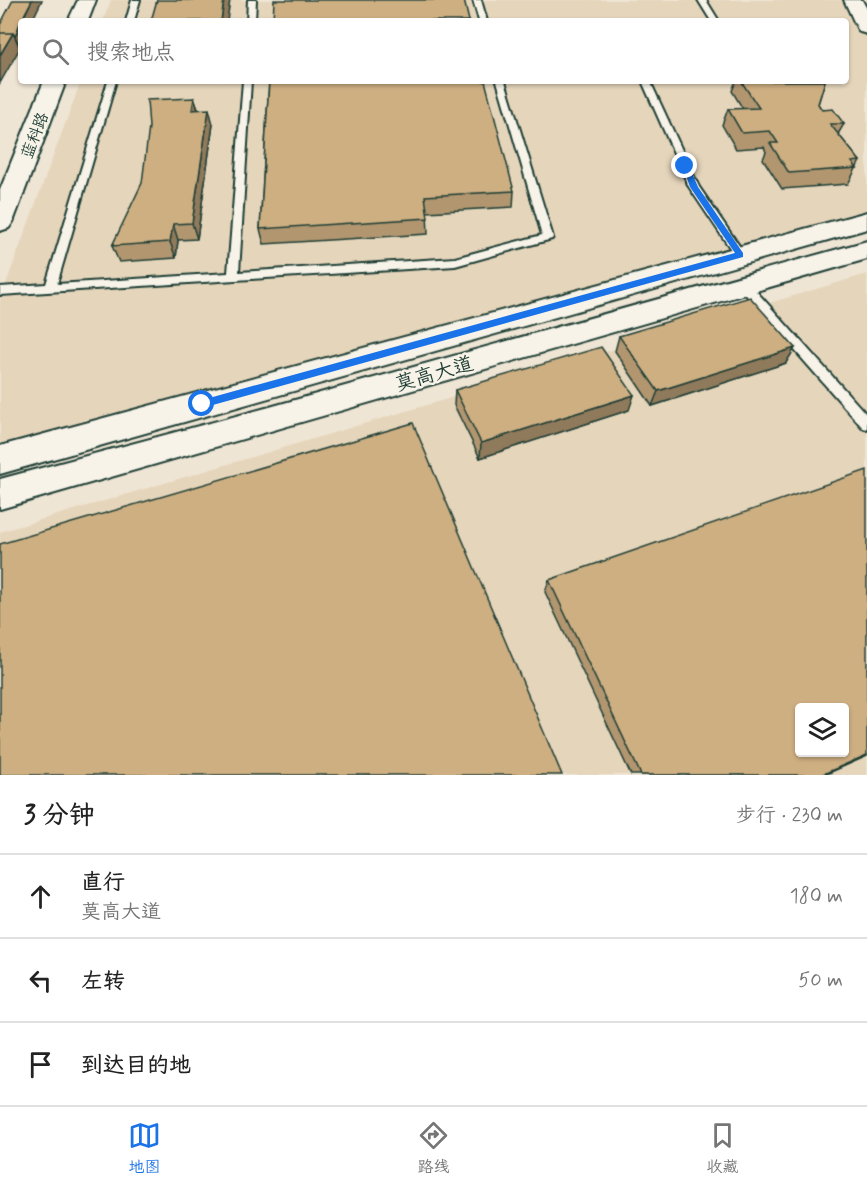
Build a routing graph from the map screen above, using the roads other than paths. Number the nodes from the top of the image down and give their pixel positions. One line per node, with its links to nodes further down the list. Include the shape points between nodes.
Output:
1 (87, 0): 7 (main road)
2 (136, 0): 8 (lane)
3 (252, 0): 9 (lane)
4 (477, 0): 10 (lane)
5 (702, 0): 11 (lane)
6 (859, 4): 12 (main road)
7 (79, 18)
8 (131, 18)
9 (251, 18)
10 (482, 18)
11 (713, 18)
12 (867, 28)
13 (54, 84): 19 (main road, 蓝科路)
14 (111, 84): 24 (lane)
15 (247, 84): 22 (lane)
16 (502, 84): 22 (lane, via 548,237 455,261)
17 (647, 84): 21 (lane, via 694,187)
18 (867, 220): 21 (main road, 莫高大道)
19 (0, 222)
20 (867, 250): 23 (main road, 莫高大道)
21 (740, 255): 27 (main road, 莫高大道)
22 (233, 276): 24 (lane)
23 (744, 285): 26 (lane); 28 (main road, 莫高大道)
24 (50, 288): 25 (lane)
25 (0, 291)
26 (867, 424)
27 (0, 460)
28 (0, 494)

